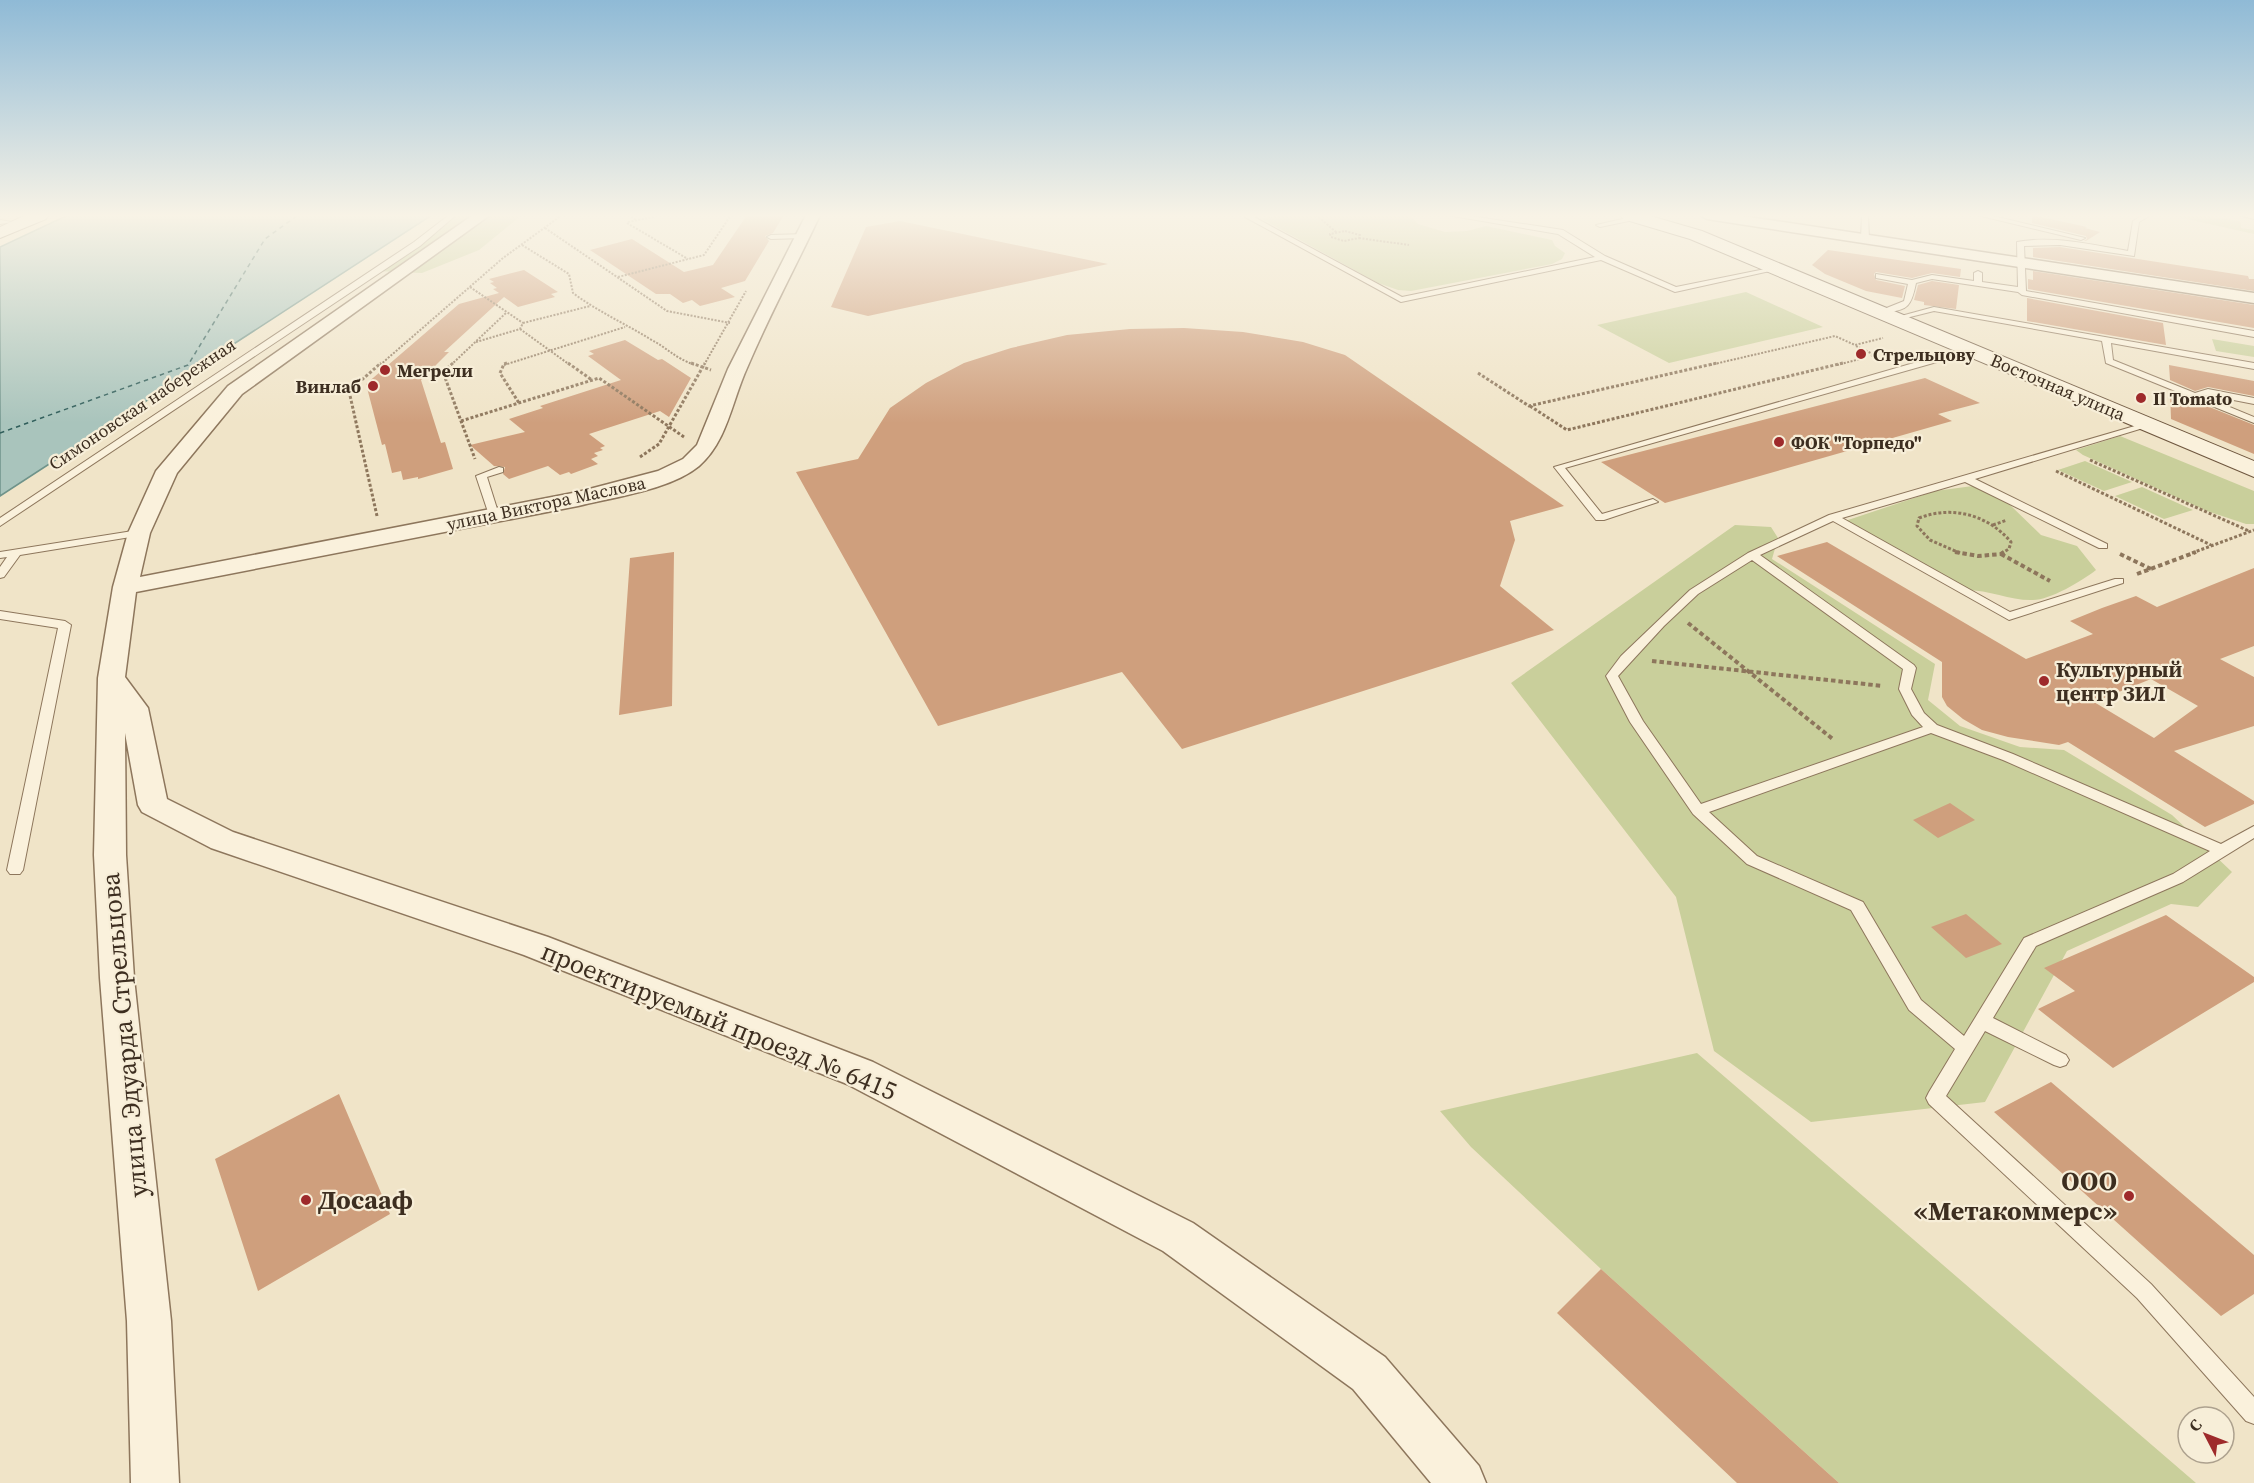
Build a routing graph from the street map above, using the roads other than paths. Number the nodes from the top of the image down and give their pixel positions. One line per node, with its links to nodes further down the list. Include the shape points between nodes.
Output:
1 (357, 284): 30 (lane, Симоновская набережная)
2 (385, 284): 31 (street, via 235,390 166,471)
3 (779, 284): 28 (street, улица Виктора Маслова, via 735,374 706,448 690,463 666,476 627,488)
4 (1373, 284): 5 (lane, via 1401,300)
5 (1477, 284)
6 (1662, 284): 7 (lane, via 1675,290)
7 (1703, 284)
8 (1807, 284): 15 (main road, Восточная улица)
9 (1912, 284): 15 (lane, via 1908,302)
10 (1979, 284): 13 (lane)
11 (2021, 284): 13 (lane)
12 (2162, 284): 14 (street)
13 (2021, 290): 16 (lane, via 2043,298)
14 (2254, 298)
15 (1888, 323): 17 (lane, via 1934,309); 18 (main road, Восточная улица)
16 (2254, 334)
17 (2106, 340): 19 (lane); 20 (lane, via 2109,361)
18 (1969, 350): 23 (main road, Восточная улица); 27 (lane, via 1559,467 1600,518)
19 (2254, 366)
20 (2193, 396): 21 (lane, via 2208,392); 22 (lane)
21 (2254, 401)
22 (2254, 420)
23 (2148, 424): 24 (main road, Восточная улица); 26 (lane)
24 (2254, 470)
25 (502, 473): 28 (lane, via 483,480)
26 (1966, 478): 29 (lane); 32 (lane)
27 (1653, 502)
28 (494, 515): 38 (street, улица Виктора Маслова)
29 (1833, 517): 35 (lane); 37 (lane, via 2009,616)
30 (0, 523)
31 (139, 533): 33 (lane); 38 (street)
32 (2103, 546)
33 (16, 553): 34 (lane); 36 (lane)
34 (0, 555)
35 (1752, 555): 41 (lane, via 1910,668 1905,688 1919,715); 42 (lane, via 1694,592 1625,658 1612,676 1637,722)
36 (0, 575)
37 (2119, 581)
38 (125, 587): 40 (street, улица Эдуарда Стрельцова)
39 (0, 615): 45 (lane, via 65,625)
40 (111, 678): 50 (street, улица Эдуарда Стрельцова, via 110,866 149,1321); 51 (street, проектируемый проезд № 6415, via 134,708 153,805 222,840 536,946 860,1073 1167,1232 1369,1373)
41 (1932, 728): 42 (lane); 44 (lane)
42 (1698, 810): 47 (lane, via 1752,860 1857,906 1915,1005)
43 (2254, 831): 44 (lane)
44 (2223, 851): 46 (lane, via 2178,878 2030,942)
45 (15, 870)
46 (1982, 1021): 47 (lane); 48 (lane)
47 (1966, 1048): 49 (lane, via 1935,1098 2144,1291)
48 (2060, 1060)
49 (2254, 1413)
50 (155, 1483)
51 (1462, 1483)

